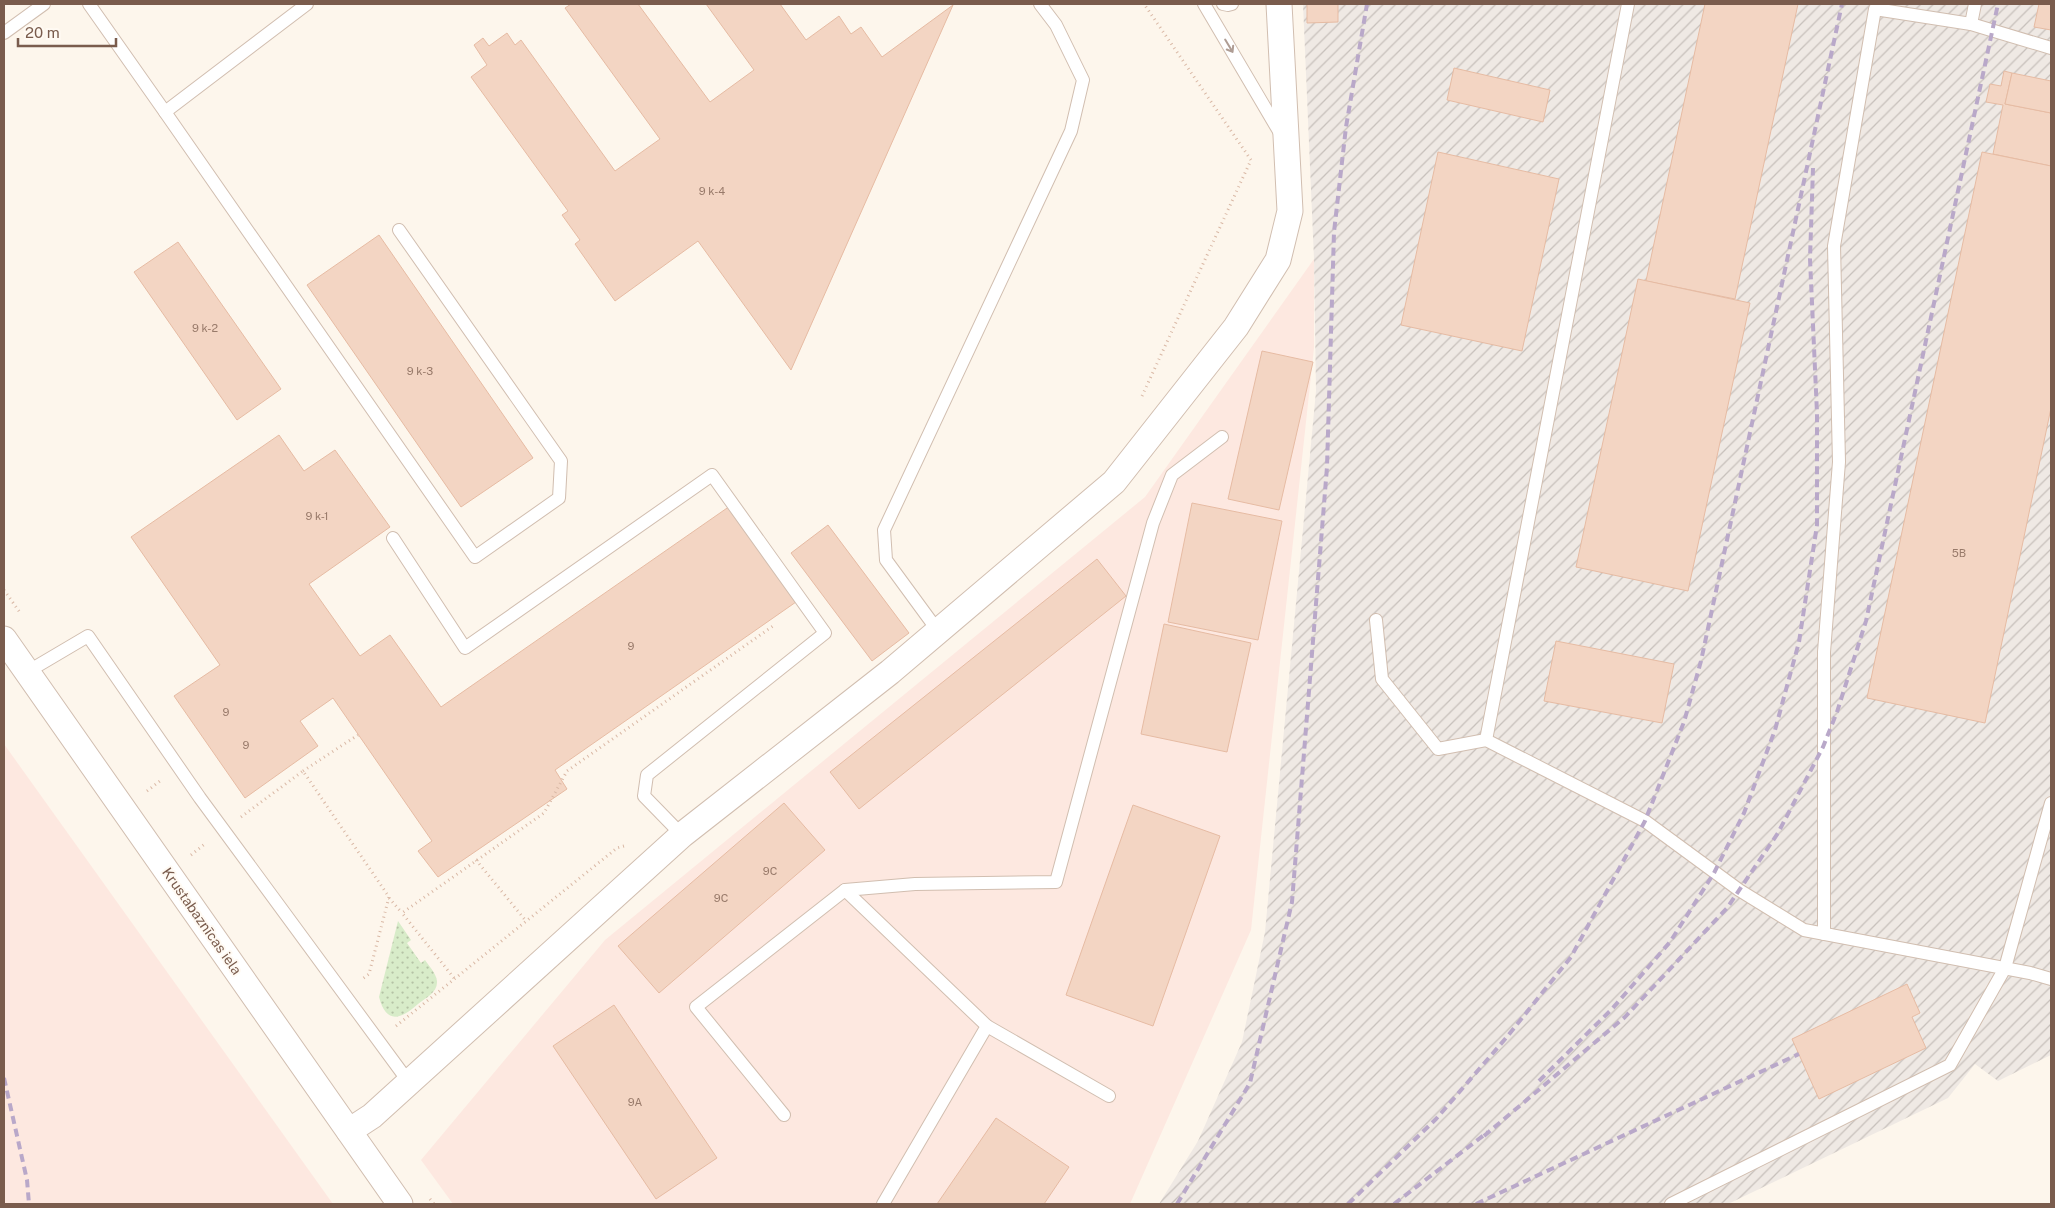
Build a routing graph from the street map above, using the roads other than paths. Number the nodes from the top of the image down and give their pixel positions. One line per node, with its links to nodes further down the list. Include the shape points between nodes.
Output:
1 (44, 4): 12 (lane)
2 (89, 4): 14 (lane)
3 (307, 4): 14 (lane)
4 (1040, 4): 20 (lane, via 1056,25 1083,80 1071,131 884,530 886,560)
5 (1204, 4): 15 (lane, one-way to 15)
6 (1223, 4): 7 (lane)
7 (1232, 4)
8 (1279, 4): 15 (street)
9 (1628, 4): 23 (lane)
10 (1974, 4): 11 (lane)
11 (1971, 24): 13 (lane); 27 (lane, via 1875,8 1834,246 1839,462 1824,652)
12 (4, 34)
13 (2051, 48)
14 (165, 112): 16 (lane, via 475,557 559,498 561,461)
15 (1285, 141): 20 (street, via 1290,210 1278,260 1236,327 1114,482)
16 (399, 230)
17 (1222, 437): 26 (lane, via 1172,475 1154,523 1056,882 915,884)
18 (393, 538): 25 (lane, via 465,648 712,475 826,633 647,775 644,796)
19 (1376, 620): 23 (lane, via 1382,680 1438,749)
20 (938, 631): 25 (street)
21 (4, 639): 22 (street, Krustabaznīcas iela)
22 (27, 672): 31 (lane, via 88,636 224,830); 34 (street, Krustabaznīcas iela)
23 (1486, 740): 27 (lane, via 1645,821 1747,895 1804,930)
24 (2051, 803): 28 (lane)
25 (682, 835): 31 (street)
26 (845, 890): 30 (lane); 33 (lane, via 696,1007)
27 (1824, 934): 28 (lane)
28 (2005, 968): 29 (lane); 37 (lane, via 1950,1065)
29 (2051, 979)
30 (987, 1026): 32 (lane); 36 (lane)
31 (408, 1081): 34 (street, via 372,1116)
32 (1110, 1096)
33 (784, 1115)
34 (349, 1131): 35 (street, Krustabaznīcas iela)
35 (400, 1204)
36 (883, 1204)
37 (1671, 1204)

